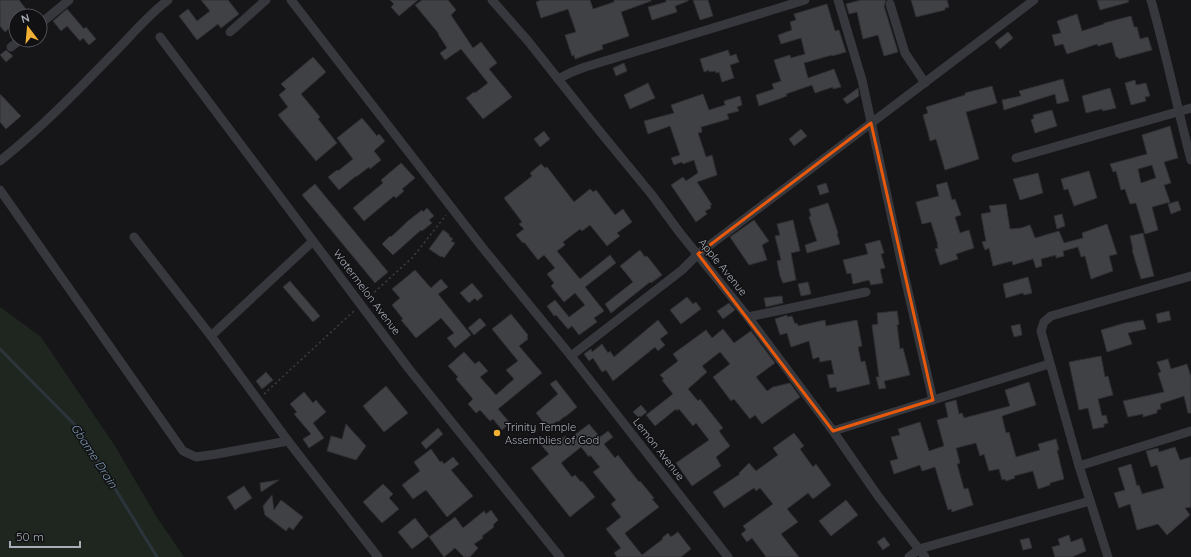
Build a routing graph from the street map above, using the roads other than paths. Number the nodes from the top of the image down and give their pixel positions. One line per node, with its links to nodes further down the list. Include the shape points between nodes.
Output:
1 (69, 0): 11 (street)
2 (168, 0): 20 (street, via 155,10 61,106)
3 (266, 0): 12 (street)
4 (291, 0): 30 (street, Lemon Avenue, via 478,241)
5 (492, 0): 14 (street, Apple Avenue)
6 (805, 0): 14 (street, via 591,65)
7 (838, 0): 18 (street, via 862,80)
8 (1034, 0): 15 (street)
9 (1151, 0): 17 (street)
10 (890, 4): 15 (street, via 905,53)
11 (48, 17)
12 (230, 32)
13 (160, 38): 24 (street, Watermelon Avenue)
14 (558, 79): 25 (street, Apple Avenue)
15 (925, 83): 18 (street)
16 (1191, 108): 17 (street)
17 (1178, 112): 19 (street); 21 (street)
18 (871, 123): 25 (street); 32 (street)
19 (1016, 158)
20 (0, 160)
21 (1191, 160)
22 (0, 190): 35 (street, via 183,451 196,457)
23 (134, 236): 29 (street)
24 (313, 241): 29 (street); 40 (street, Watermelon Avenue, via 410,369)
25 (698, 254): 28 (street, Apple Avenue); 30 (street, via 682,270)
26 (1191, 276): 31 (street, via 1051,316 1044,322 1041,331)
27 (866, 292): 28 (street)
28 (748, 317): 33 (street, Apple Avenue)
29 (211, 336): 35 (street)
30 (572, 356): 41 (street, Lemon Avenue)
31 (1049, 364): 32 (street); 36 (street)
32 (933, 400): 33 (street)
33 (833, 431): 38 (street, Apple Avenue)
34 (1191, 431): 36 (street)
35 (288, 441): 39 (street)
36 (1079, 466): 37 (street)
37 (1090, 501): 38 (street); 44 (street)
38 (919, 549): 42 (street); 43 (street, Apple Avenue)
39 (378, 557)
40 (560, 557)
41 (728, 557)
42 (909, 557)
43 (925, 557)
44 (1108, 557)

